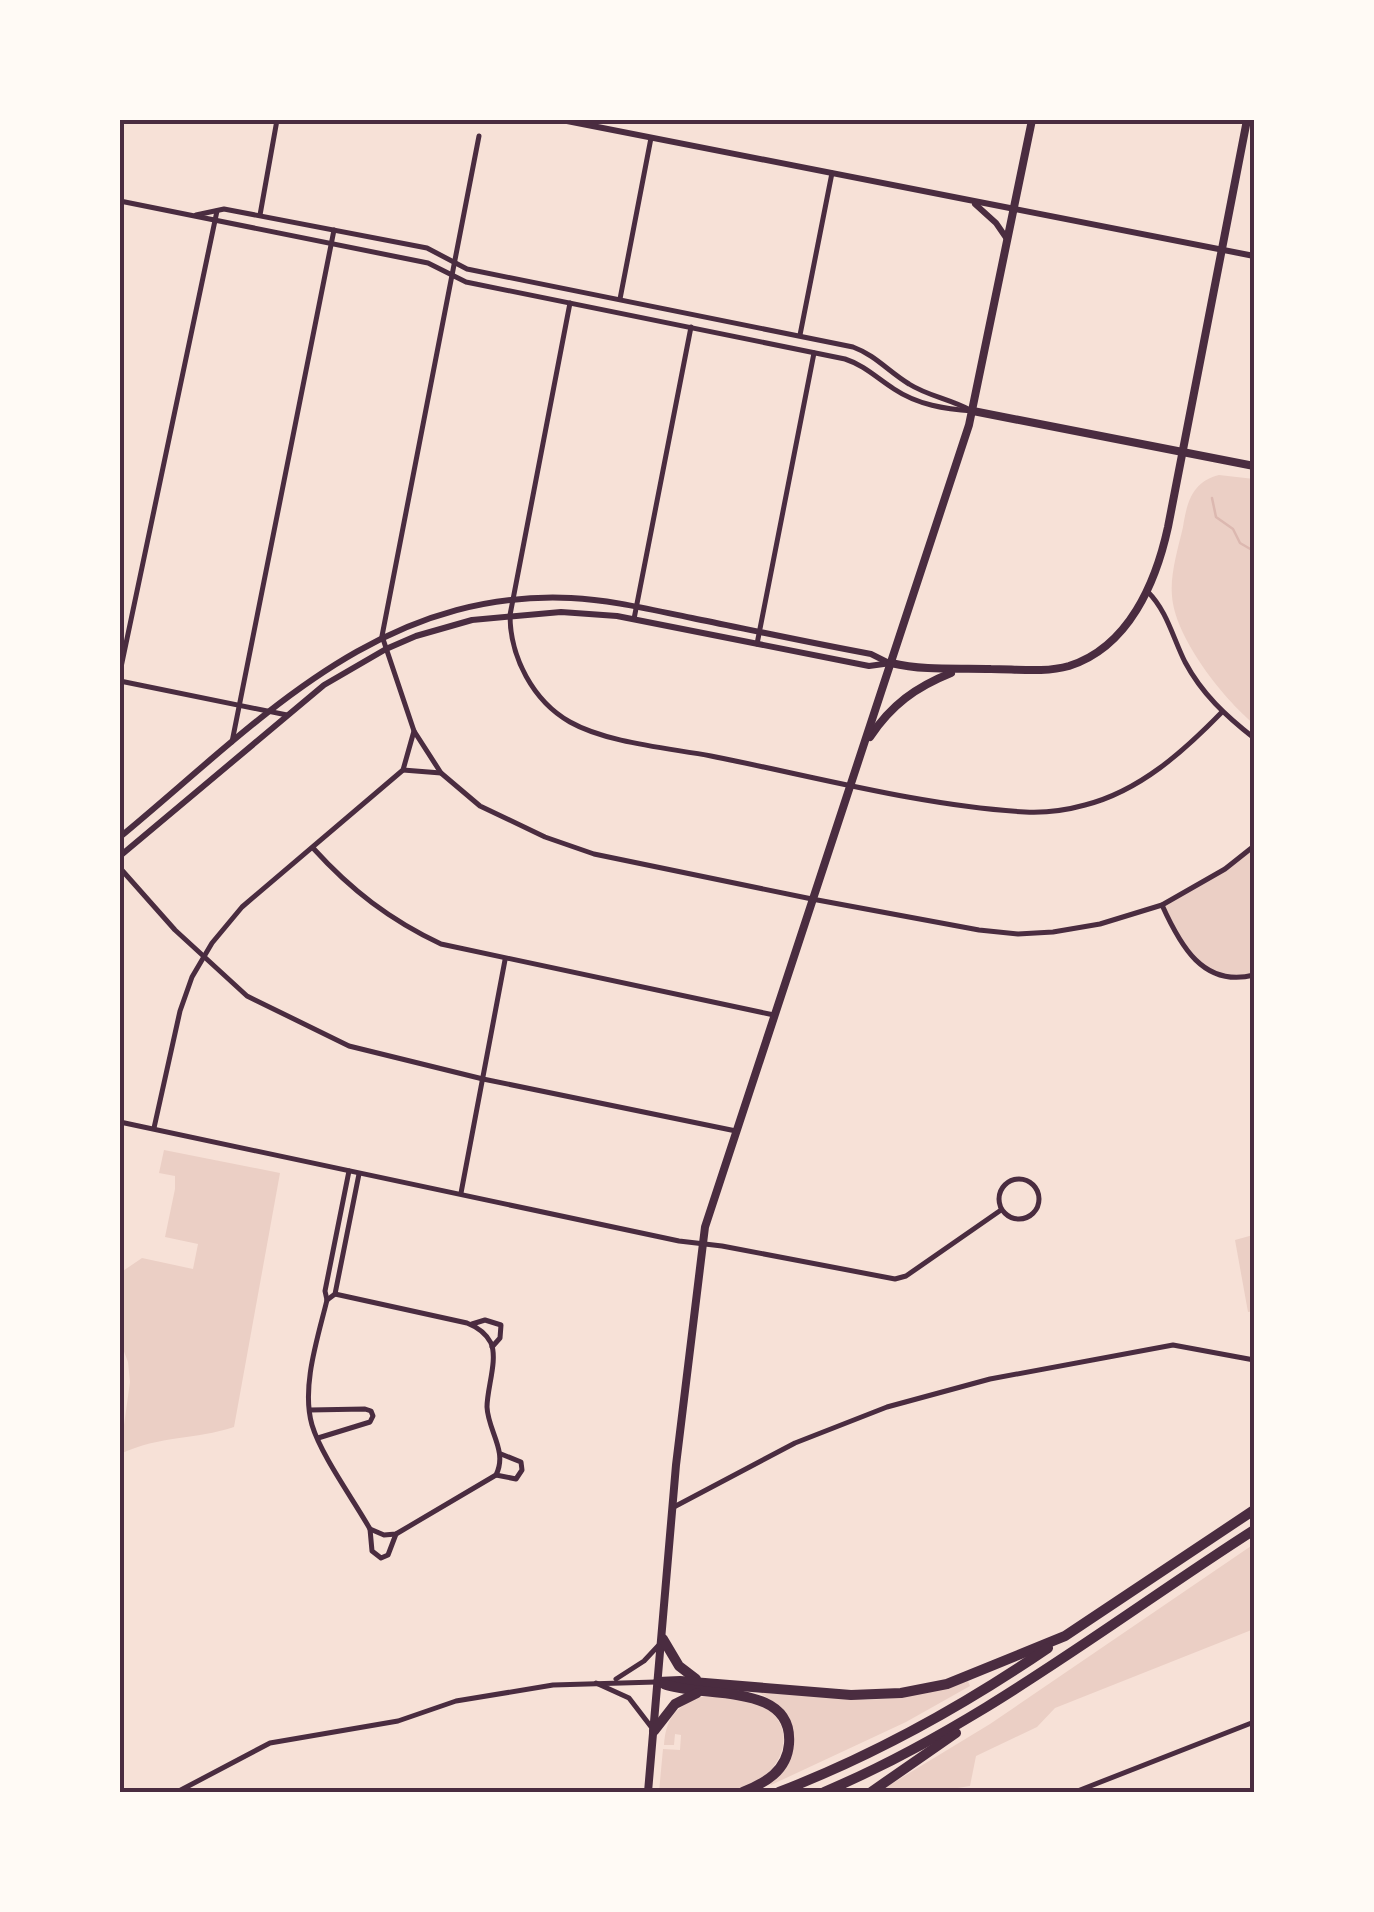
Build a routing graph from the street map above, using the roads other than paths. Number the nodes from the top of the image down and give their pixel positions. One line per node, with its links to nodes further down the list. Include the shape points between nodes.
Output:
1 (277, 120): 12 (street)
2 (562, 120): 6 (street)
3 (1032, 120): 10 (main road)
4 (1247, 120): 18 (main road)
5 (479, 136): 20 (street)
6 (651, 138): 7 (street); 22 (street)
7 (832, 174): 9 (street); 25 (street)
8 (120, 201): 13 (street)
9 (970, 201): 10 (street); 16 (street)
10 (1015, 210): 16 (main road); 18 (street)
11 (218, 211): 12 (street); 13 (street); 14 (street)
12 (260, 215): 15 (street)
13 (193, 216): 14 (street)
14 (216, 220): 17 (street); 41 (street)
15 (334, 230): 17 (street); 20 (street, via 427,248)
16 (1008, 242): 27 (main road)
17 (332, 244): 21 (street, via 428,263); 43 (street)
18 (1222, 250): 19 (street); 28 (main road)
19 (1254, 256)
20 (454, 262): 21 (street); 22 (street)
21 (451, 274): 23 (street); 36 (street)
22 (620, 300): 25 (street)
23 (570, 304): 24 (street); 31 (street)
24 (691, 327): 26 (street); 32 (street)
25 (800, 336): 27 (street, via 859,349 912,386)
26 (814, 353): 27 (street, via 856,363 926,404); 35 (street)
27 (973, 411): 28 (main road); 39 (main road)
28 (1183, 452): 29 (main road); 30 (main road)
29 (1254, 466)
30 (1148, 592): 40 (main road, via 1109,642 1069,666); 45 (street, via 1200,686)
31 (510, 600): 32 (street, via 570,598); 33 (street); 36 (street, via 438,615)
32 (636, 607): 34 (street); 35 (street)
33 (510, 615): 34 (street, via 562,612); 38 (street, via 448,626); 53 (street, via 523,670 542,700 571,723)
34 (634, 620): 37 (street)
35 (760, 632): 37 (street); 39 (street, via 871,654)
36 (382, 636): 38 (street); 44 (street)
37 (757, 644): 39 (street, via 869,666)
38 (386, 649): 46 (street); 47 (street)
39 (890, 664): 40 (main road); 50 (main road)
40 (960, 669): 50 (main road, via 904,697)
41 (120, 672)
42 (120, 681): 43 (street)
43 (239, 704): 44 (street); 49 (street)
44 (272, 712): 46 (street); 49 (street)
45 (1222, 712): 48 (street); 53 (street, via 1170,761 1088,805 1029,812)
46 (288, 714): 57 (street)
47 (414, 732): 51 (street); 52 (street)
48 (1254, 738)
49 (231, 746): 54 (street)
50 (862, 749): 53 (main road)
51 (403, 770): 52 (street); 56 (street)
52 (442, 774): 59 (street, via 480,806 594,854)
53 (851, 784): 59 (main road)
54 (120, 837)
55 (1254, 846): 60 (street)
56 (313, 848): 61 (street, via 242,907); 62 (street, via 361,897 409,929)
57 (120, 856)
58 (120, 868): 61 (street)
59 (812, 899): 60 (street, via 1018,934 1100,924); 64 (main road)
60 (1162, 906): 63 (street, via 1182,944 1208,972 1233,979)
61 (203, 957): 65 (street, via 247,996 348,1046); 67 (street, via 180,1010)
62 (505, 960): 64 (street); 65 (street)
63 (1254, 975)
64 (774, 1015): 68 (main road)
65 (483, 1079): 68 (street); 71 (street)
66 (120, 1122): 67 (street)
67 (154, 1128): 69 (street)
68 (736, 1130): 73 (main road)
69 (349, 1170): 70 (street); 74 (street)
70 (359, 1173): 71 (street); 75 (street)
71 (461, 1194): 73 (street)
72 (1001, 1210): 72 (street, via 1026,1218 1036,1210 1038,1192 1026,1180 1008,1181 999,1194); 73 (street, via 895,1279)
73 (701, 1243): 85 (main road)
74 (329, 1272): 75 (street); 77 (street)
75 (339, 1273): 76 (street)
76 (335, 1294): 77 (street); 78 (street)
77 (327, 1300): 81 (street)
78 (472, 1324): 79 (street); 79 (street, via 501,1325)
79 (492, 1347): 83 (street, via 487,1406)
80 (1254, 1360): 85 (street, via 1173,1345 990,1379 887,1407 796,1443)
81 (310, 1410): 82 (street); 82 (street, via 364,1409 373,1416)
82 (318, 1438): 87 (street)
83 (501, 1454): 84 (street); 84 (street, via 520,1462 522,1470 516,1479)
84 (496, 1475): 89 (street)
85 (672, 1508): 91 (main road)
86 (1254, 1510): 90 (highway)
87 (370, 1529): 89 (street); 89 (street, via 372,1552 381,1558)
88 (1254, 1530): 96 (highway)
89 (396, 1534)
90 (1065, 1636): 95 (highway, via 965,1678 901,1694); 102 (highway, via 928,1724)
91 (663, 1639): 92 (street, via 644,1662); 94 (main road); 95 (highway)
92 (613, 1681): 93 (street); 94 (street)
93 (594, 1682): 98 (street, via 629,1698); 99 (street, via 456,1700 398,1721 270,1744)
94 (658, 1682): 95 (highway, via 680,1691); 98 (main road)
95 (700, 1688): 98 (highway, via 675,1704); 101 (highway, via 758,1698 787,1725 782,1765)
96 (996, 1704): 103 (highway); 104 (highway)
97 (1254, 1722): 107 (street)
98 (654, 1731): 100 (main road)
99 (178, 1792)
100 (648, 1792)
101 (743, 1792)
102 (778, 1792)
103 (824, 1792)
104 (870, 1792)
105 (957, 1792): 106 (street)
106 (989, 1792)
107 (1076, 1792)

